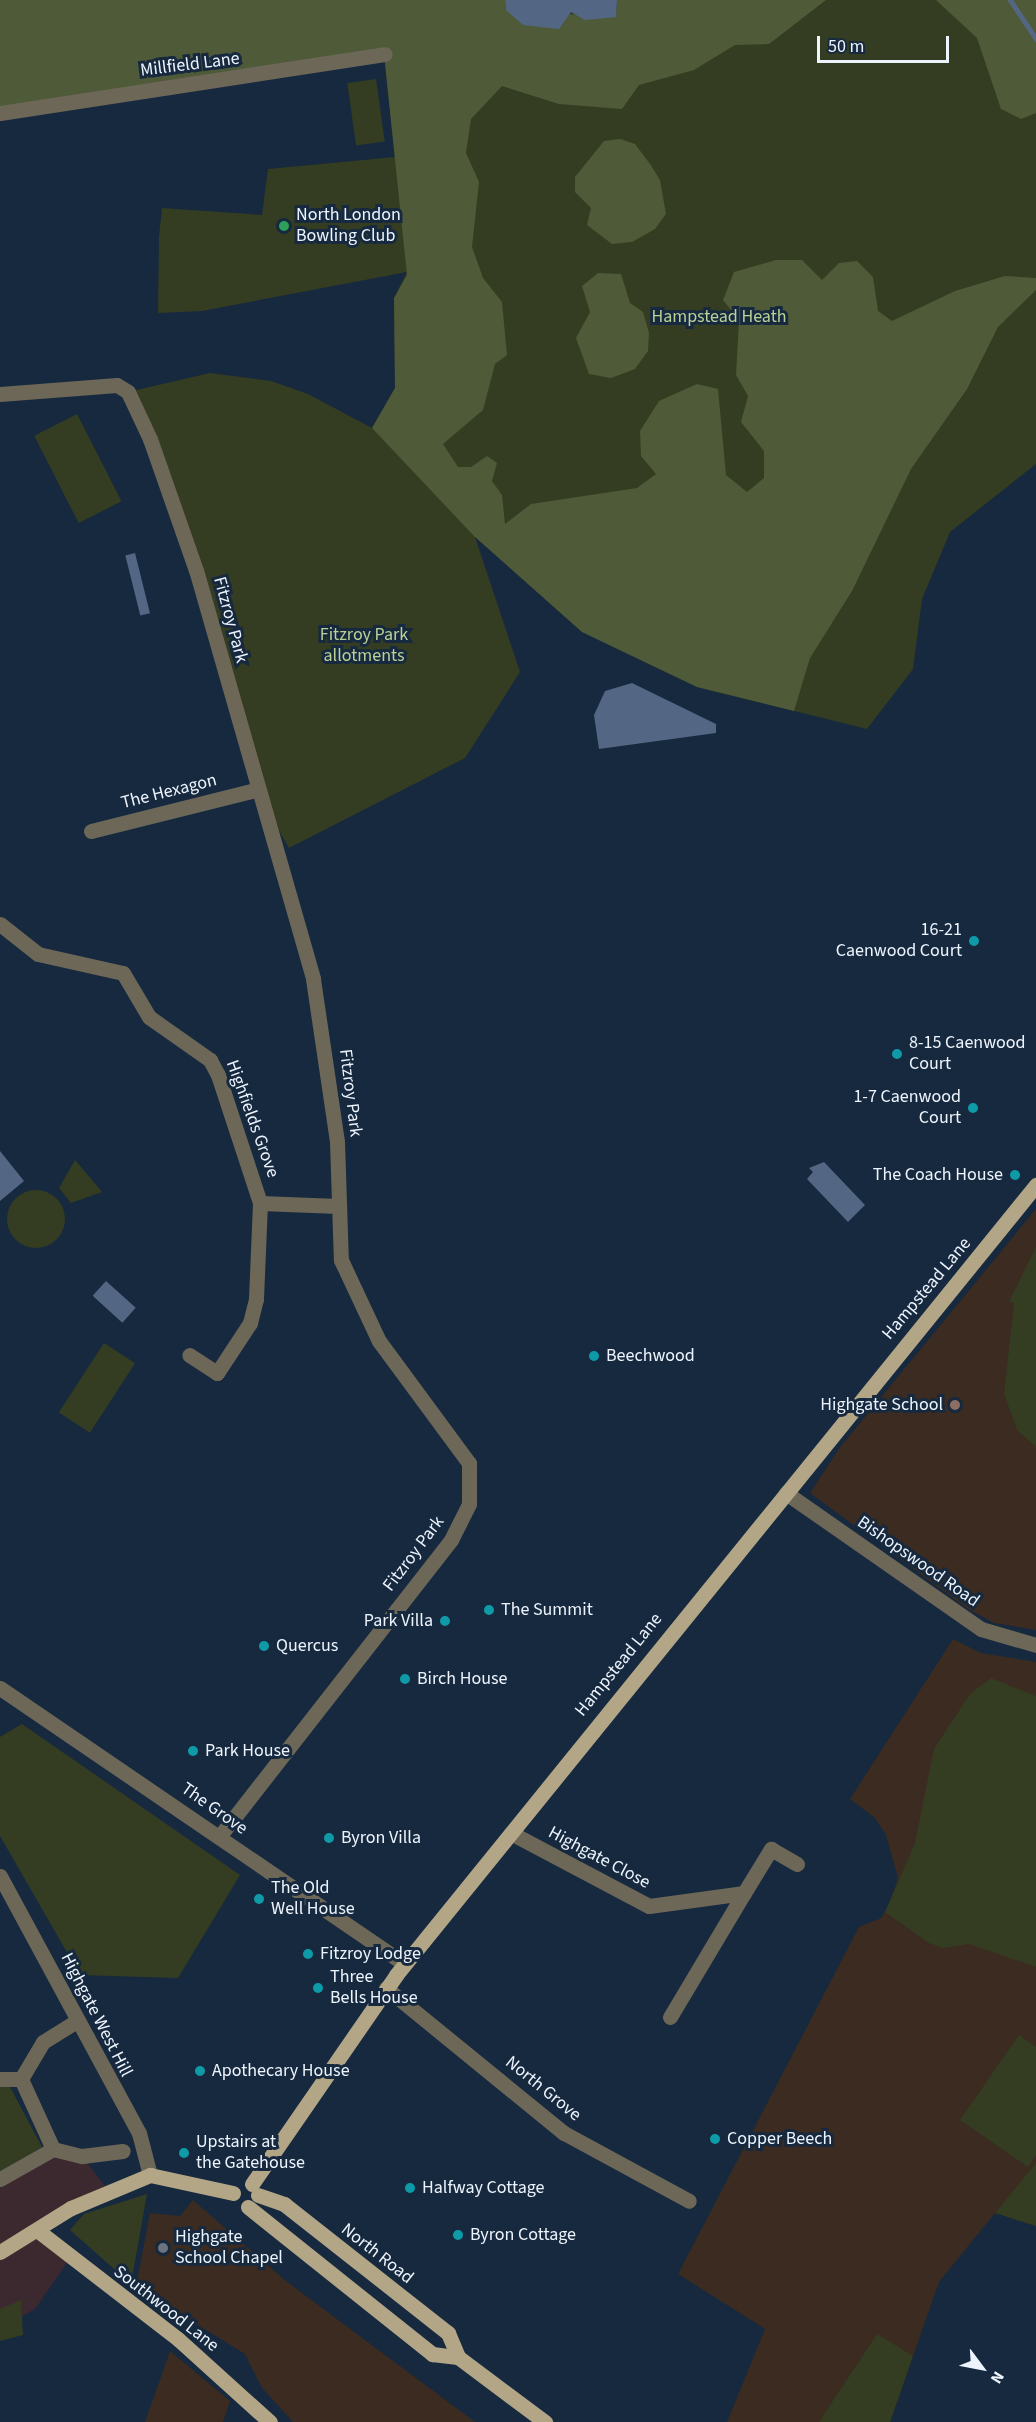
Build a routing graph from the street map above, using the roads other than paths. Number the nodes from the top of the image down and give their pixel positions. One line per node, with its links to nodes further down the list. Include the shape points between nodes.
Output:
1 (384, 54): 2 (street, Millfield Lane)
2 (0, 113)
3 (0, 394): 4 (street, Fitzroy Park, via 97,385 117,385 128,392 196,570)
4 (256, 790): 5 (street, The Hexagon); 9 (street, Fitzroy Park, via 313,979 337,1142)
5 (91, 831)
6 (0, 924): 8 (street, Highfields Grove, via 38,954 123,973 149,1017 210,1060)
7 (1036, 1185): 11 (main road, Hampstead Lane)
8 (260, 1203): 9 (street); 10 (street, Highfields Grove, via 250,1323 216,1373)
9 (338, 1206): 15 (street, Fitzroy Park, via 340,1260 356,1298 380,1341 469,1463 469,1504 451,1540)
10 (189, 1355)
11 (786, 1493): 12 (street, Bishopswood Road, via 981,1629); 14 (main road, Hampstead Lane)
12 (1036, 1645)
13 (0, 1688): 15 (street, The Grove)
14 (511, 1833): 18 (street, Highgate Close, via 649,1906); 19 (main road, Hampstead Lane)
15 (220, 1836): 19 (street, The Grove)
16 (797, 1864): 18 (street, via 771,1849)
17 (0, 1876): 22 (street, Highgate West Hill)
18 (744, 1893): 21 (street)
19 (404, 1964): 20 (main road, Hampstead Lane)
20 (386, 1988): 29 (main road, Hampstead Lane); 30 (street, North Grove, via 564,2133)
21 (670, 2017)
22 (76, 2021): 24 (street, via 43,2042); 27 (street, Highgate West Hill, via 139,2133)
23 (0, 2079): 24 (street)
24 (21, 2079): 25 (street)
25 (53, 2150): 26 (street, via 82,2156); 28 (street)
26 (123, 2151)
27 (150, 2175): 29 (main road, via 233,2193 241,2184); 31 (main road, via 108,2190)
28 (0, 2179)
29 (253, 2195): 33 (main road, North Road, via 432,2354); 33 (main road, North Road, via 284,2204 448,2333)
30 (689, 2201)
31 (37, 2230): 32 (main road); 34 (main road, Southwood Lane, via 178,2339)
32 (0, 2252)
33 (458, 2357): 35 (main road, North Road)
34 (270, 2422)
35 (545, 2422)

